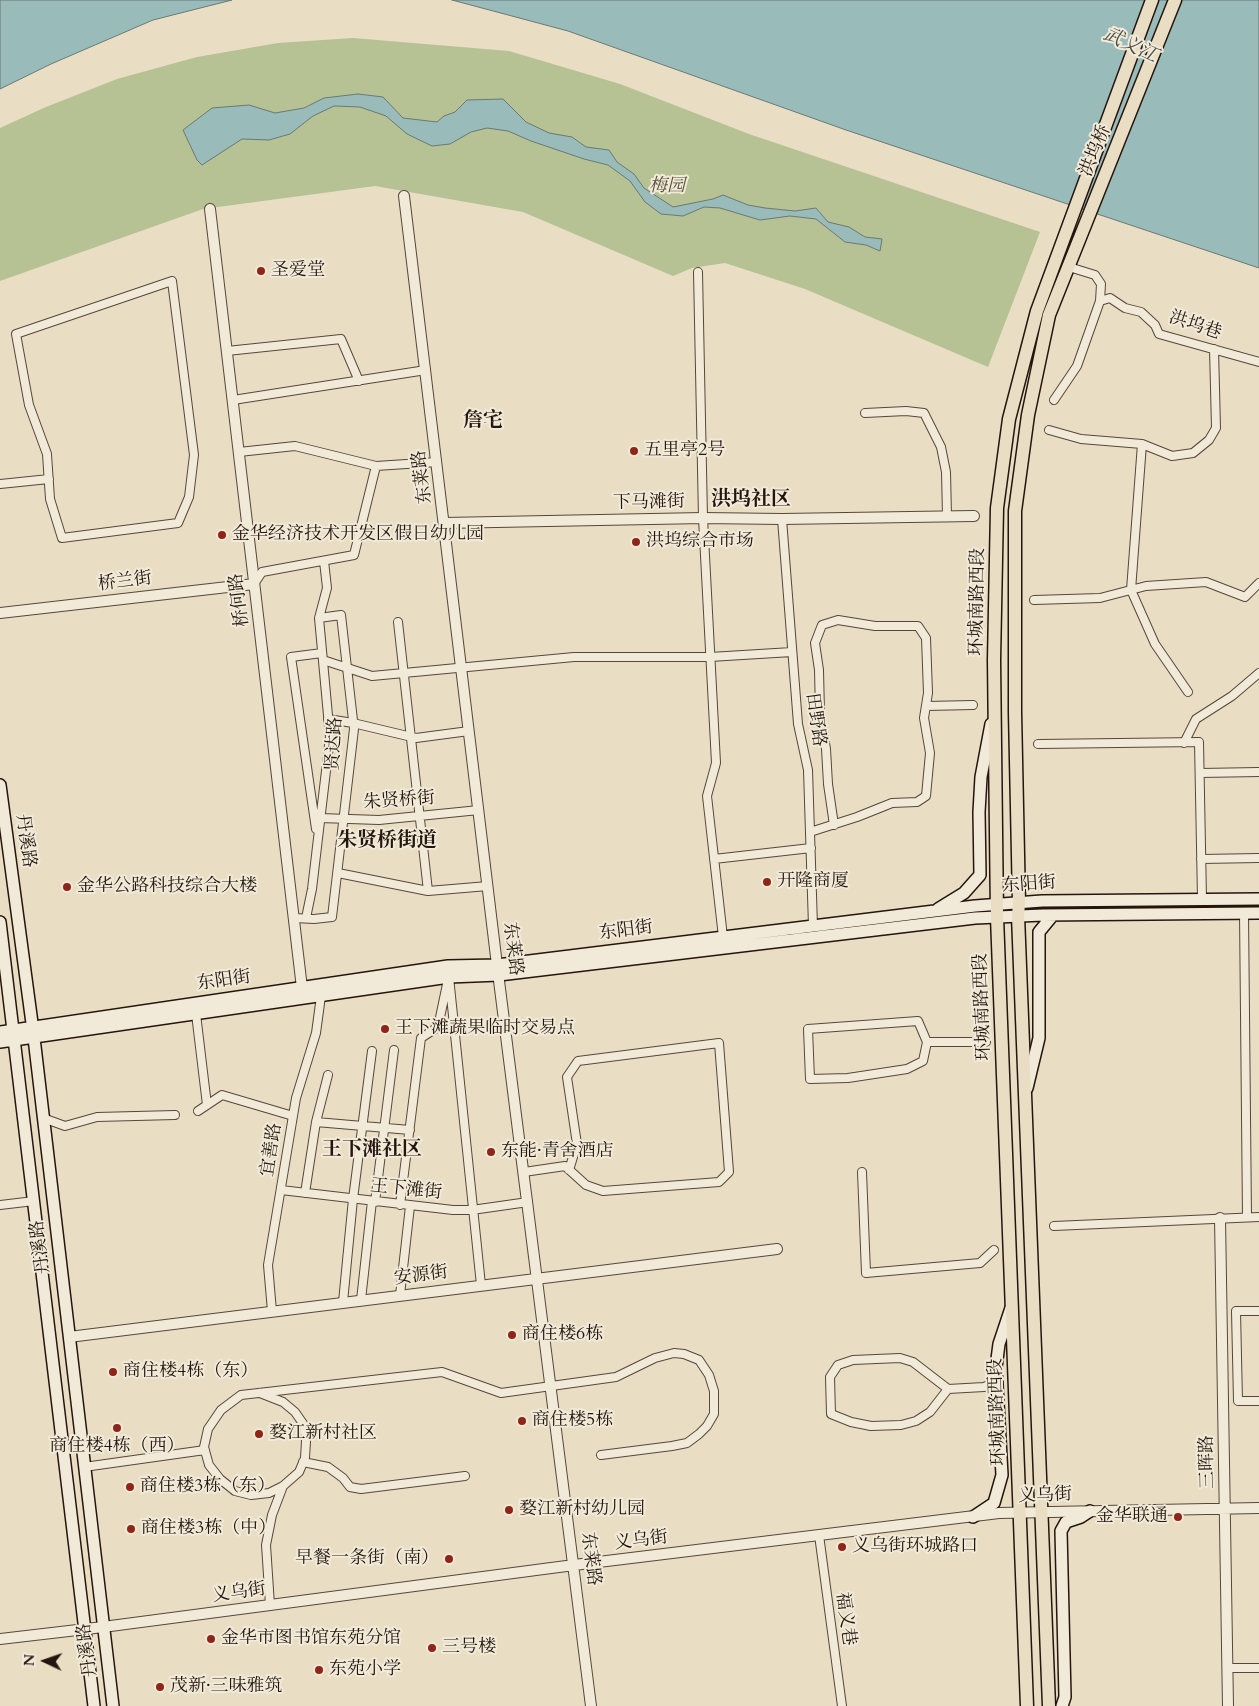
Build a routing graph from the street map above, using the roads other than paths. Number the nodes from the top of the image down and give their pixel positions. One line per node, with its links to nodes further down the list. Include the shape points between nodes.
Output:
1 (1152, 0): 8 (main road, 洪坞桥)
2 (1175, 0): 5 (main road, 洪坞桥)
3 (404, 196): 13 (street, 东莱路)
4 (210, 208): 11 (street, 桥何路)
5 (1069, 267): 7 (street, via 1095,276 1101,284); 9 (main road, 洪坞桥)
6 (698, 272): 27 (street)
7 (1100, 301): 10 (street, 洪坞巷, via 1110,298 1125,308 1141,312 1159,334); 16 (street, via 1077,366)
8 (1037, 311): 48 (main road, 环城南路西段, via 1009,420 997,508)
9 (1050, 315): 74 (main road, 环城南路西段, via 1028,415 1015,511)
10 (1214, 349): 12 (street, 洪坞巷); 19 (street, via 1216,428 1209,440 1193,453 1172,456)
11 (227, 351): 14 (street, via 341,339); 15 (street, 桥何路)
12 (1259, 362)
13 (426, 370): 14 (street); 21 (street, 东莱路)
14 (359, 380): 15 (street)
15 (233, 400): 20 (street, 桥何路)
16 (1054, 400)
17 (866, 413): 25 (street, via 924,413 941,447 946,472)
18 (1049, 430): 19 (street, via 1081,440)
19 (1142, 444): 33 (street)
20 (239, 452): 22 (street, via 295,446); 32 (street, 桥何路)
21 (437, 462): 22 (street); 29 (street, 东莱路)
22 (376, 466): 30 (street, via 354,555)
23 (49, 479): 23 (street, via 50,499 62,538 178,523 189,497 194,455 172,281 16,334 29,405 47,454); 24 (street)
24 (0, 484)
25 (947, 516): 26 (street, 下马滩街); 28 (street, 下马滩街)
26 (974, 516)
27 (703, 518): 28 (street, 下马滩街); 29 (street, 下马滩街); 40 (street)
28 (782, 519): 38 (street, 田野路)
29 (444, 523): 42 (street, 东莱路)
30 (324, 561): 32 (street, via 262,572); 36 (street, via 328,588)
31 (1259, 583): 33 (street, via 1245,597 1206,582)
32 (254, 584): 35 (street, 桥兰街); 81 (street, 桥何路)
33 (1131, 590): 34 (street, via 1100,598); 45 (street, via 1155,644)
34 (1034, 600)
35 (0, 613)
36 (319, 618): 39 (street); 41 (street, 贤达路, via 341,615)
37 (398, 622): 44 (street)
38 (792, 652): 40 (street); 63 (street, 田野路, via 798,724 808,770)
39 (323, 657): 41 (street); 49 (street); 64 (street, via 291,657)
40 (710, 657): 42 (street, via 574,657); 67 (street, via 716,763 707,796)
41 (347, 668): 44 (street, via 372,676); 50 (street, 贤达路)
42 (462, 669): 44 (street); 51 (street, 东莱路)
43 (1259, 673): 53 (street, via 1232,696 1196,719)
44 (403, 674): 52 (street)
45 (1188, 692)
46 (973, 705): 47 (street)
47 (926, 706): 62 (street, via 924,718 930,753 926,796 917,802 892,803); 62 (street, via 926,638 918,626 875,626 838,620 822,625 815,643)
48 (995, 706): 75 (main road, 环城南路西段); 76 (main road, via 981,777 980,875 964,893)
49 (328, 719): 50 (street); 60 (street, via 330,737)
50 (353, 723): 52 (street); 61 (street, 贤达路)
51 (469, 731): 52 (street); 58 (street, 东莱路)
52 (410, 737): 59 (street)
53 (1184, 743): 54 (street); 56 (street, via 1199,742)
54 (1038, 744)
55 (1259, 772): 56 (street)
56 (1200, 773): 68 (street)
57 (0, 785): 92 (main road, 丹溪路)
58 (479, 810): 59 (street, 朱贤桥街); 70 (street, 东莱路)
59 (419, 816): 61 (street, 朱贤桥街); 71 (street)
60 (320, 818): 61 (street, 朱贤桥街); 64 (street)
61 (344, 819): 69 (street, 贤达路)
62 (834, 824): 63 (street)
63 (810, 832): 65 (street, 田野路)
64 (318, 841): 82 (street)
65 (811, 848): 67 (street); 84 (street, 田野路)
66 (1259, 858): 68 (street)
67 (714, 859): 85 (street)
68 (1201, 859): 72 (street)
69 (338, 873): 71 (street); 82 (street, 贤达路, via 332,917)
70 (488, 886): 71 (street); 86 (street, 东莱路)
71 (428, 891)
72 (1202, 899): 73 (main road, 东阳街); 74 (main road, 东阳街)
73 (1259, 899)
74 (1019, 903): 75 (main road, 东阳街); 80 (main road, 环城南路西段)
75 (997, 911): 76 (main road, 东阳街); 80 (main road, 东阳街); 86 (main road, 东阳街, via 975,918); 134 (main road, 环城南路西段)
76 (934, 912): 84 (main road, 东阳街)
77 (1244, 913): 78 (main road, 东阳街); 79 (main road, 东阳街); 123 (street)
78 (1259, 913)
79 (1053, 915): 80 (main road, 东阳街); 100 (main road, via 1039,932 1038,1038)
80 (1018, 916): 100 (main road, 环城南路西段)
81 (294, 918): 82 (street, 贤达路); 88 (street, 桥何路)
82 (306, 918)
83 (0, 922): 93 (main road, 丹溪路)
84 (813, 926): 85 (main road, 东阳街)
85 (723, 937): 86 (main road, 东阳街)
86 (498, 970): 87 (main road, 东阳街); 88 (main road, 东阳街, via 448,966); 111 (street, 东莱路)
87 (449, 977): 89 (main road, 东阳街); 109 (street, via 438,1027 421,1038); 122 (street)
88 (302, 988): 92 (main road, 东阳街)
89 (321, 996): 90 (main road, 东阳街); 104 (street, 宜善路, via 316,1034)
90 (196, 1014): 92 (main road, 东阳街); 101 (street)
91 (0, 1032): 93 (main road, 东阳街)
92 (33, 1032): 93 (main road, 东阳街); 105 (main road, 丹溪路)
93 (14, 1035): 94 (main road, 东阳街); 116 (main road, 丹溪路)
94 (0, 1042)
95 (927, 1042): 95 (street, via 918,1021 808,1029 810,1079 848,1078 907,1070 923,1061); 96 (street)
96 (986, 1042)
97 (394, 1050): 108 (street)
98 (372, 1051): 107 (street)
99 (328, 1075): 106 (street)
100 (1025, 1097): 152 (main road, 环城南路西段)
101 (207, 1105): 102 (street); 104 (street, via 222,1095)
102 (198, 1111)
103 (175, 1115): 105 (street, via 97,1117 65,1126)
104 (293, 1116): 113 (street, 宜善路)
105 (43, 1118): 137 (main road, 丹溪路)
106 (316, 1122): 107 (street); 114 (street)
107 (362, 1126): 108 (street); 115 (street)
108 (384, 1127): 109 (street); 117 (street)
109 (410, 1130): 120 (street)
110 (569, 1170): 110 (street, via 586,1185 603,1191 719,1182 729,1172 719,1043 578,1061 567,1078 577,1144); 111 (street, via 565,1166)
111 (524, 1172): 118 (street, 东莱路)
112 (862, 1172): 128 (street, via 866,1274 980,1263)
113 (281, 1190): 114 (street, 王下滩街); 135 (street, 宜善路, via 268,1265)
114 (305, 1193): 115 (street, 王下滩街)
115 (353, 1199): 117 (street, 王下滩街); 133 (street)
116 (34, 1201): 119 (street); 159 (main road, 丹溪路)
117 (374, 1202): 120 (street, 王下滩街); 132 (street)
118 (528, 1202): 122 (street, 王下滩街); 129 (street, 东莱路)
119 (0, 1205)
120 (400, 1205): 121 (street, 王下滩街)
121 (410, 1206): 122 (street, 王下滩街); 131 (street)
122 (472, 1210): 130 (street)
123 (1247, 1217): 124 (street); 125 (street)
124 (1259, 1217)
125 (1220, 1218): 126 (street); 150 (street, 三晖路)
126 (1054, 1226)
127 (777, 1249): 129 (street, 安源街)
128 (994, 1250)
129 (538, 1278): 130 (street, 安源街); 139 (street, 东莱路)
130 (481, 1285): 131 (street, 安源街)
131 (400, 1295): 132 (street, 安源街)
132 (362, 1300): 133 (street, 安源街)
133 (343, 1302): 135 (street, 安源街)
134 (1012, 1307): 138 (main road, via 999,1344); 153 (main road, 环城南路西段)
135 (272, 1311): 137 (street, 安源街)
136 (1259, 1311): 142 (street, via 1236,1311 1238,1402)
137 (69, 1337): 146 (main road, 丹溪路)
138 (997, 1372): 140 (street, via 994,1383 984,1387); 154 (main road, via 1002,1475 994,1503)
139 (552, 1386): 141 (street, via 501,1393 442,1372); 144 (street, via 616,1377 664,1354 684,1354 699,1360 714,1391 714,1414 699,1434 687,1443); 156 (street, 东莱路)
140 (948, 1389): 140 (street, via 913,1362 900,1358 853,1360 838,1365 830,1377 831,1414 871,1426 901,1425 930,1412)
141 (260, 1393): 143 (street, via 241,1395 222,1410 208,1429); 145 (street, via 283,1402 304,1425)
142 (1259, 1401)
143 (205, 1450): 146 (street); 148 (street, via 209,1465 220,1480 235,1491 251,1495 269,1493)
144 (601, 1455)
145 (303, 1462): 147 (street, via 328,1466 350,1487 361,1489); 148 (street, via 300,1472)
146 (84, 1467): 158 (main road, 丹溪路)
147 (465, 1476)
148 (283, 1486): 157 (street, via 272,1515 266,1545)
149 (1259, 1508): 150 (street, 义乌街)
150 (1224, 1510): 151 (street, 义乌街); 161 (street, 三晖路)
151 (1090, 1511): 152 (street, 义乌街); 169 (main road, via 1066,1522 1061,1531 1065,1696)
152 (1042, 1512): 153 (street, 义乌街); 168 (main road, 环城南路西段)
153 (1020, 1513): 154 (street, 义乌街); 167 (main road, 环城南路西段)
154 (973, 1516): 155 (street, 义乌街)
155 (819, 1535): 156 (street, 义乌街); 166 (street, 福义巷)
156 (574, 1565): 157 (street, 义乌街); 165 (street, 东莱路)
157 (270, 1605): 158 (street, 义乌街)
158 (103, 1628): 159 (street, 义乌街); 164 (main road, 丹溪路)
159 (84, 1630): 160 (street, 义乌街); 163 (main road, 丹溪路)
160 (0, 1639)
161 (1228, 1668): 162 (street); 170 (street, 三晖路)
162 (1259, 1668)
163 (94, 1706)
164 (113, 1706)
165 (591, 1706)
166 (842, 1706)
167 (1027, 1706)
168 (1050, 1706)
169 (1062, 1706)
170 (1228, 1706)

